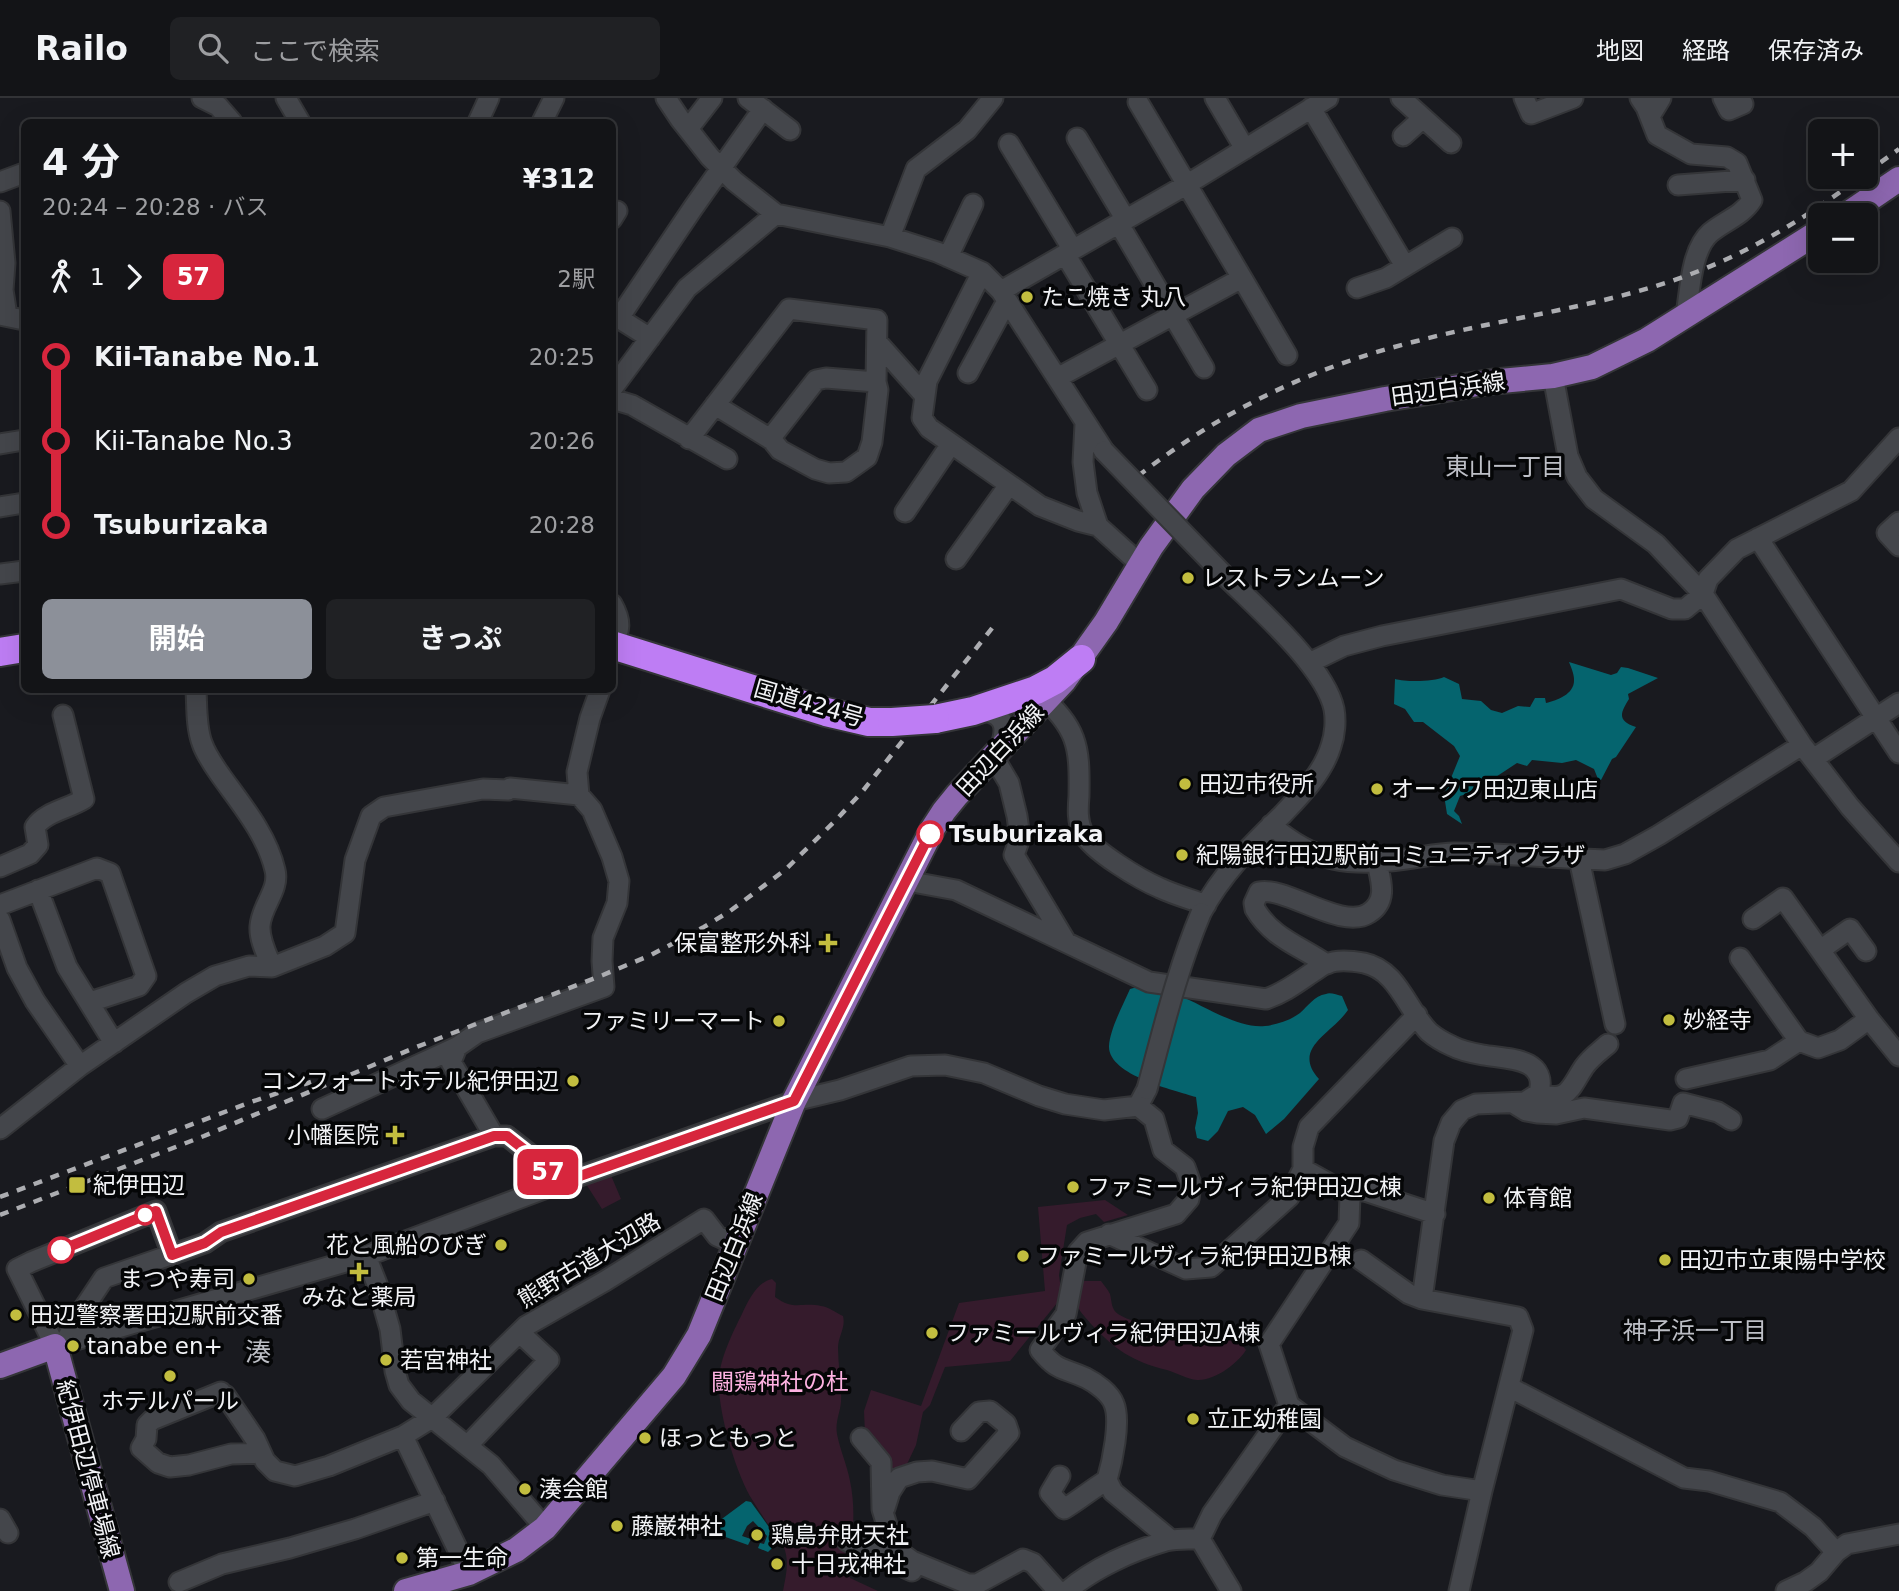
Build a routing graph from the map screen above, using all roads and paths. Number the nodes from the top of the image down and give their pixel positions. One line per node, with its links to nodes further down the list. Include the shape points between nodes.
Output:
1 (202, 98): 20 (street)
2 (286, 98): 21 (street)
3 (554, 98): 22 (street)
4 (666, 98): 23 (street)
5 (712, 98): 23 (street)
6 (993, 98): 42 (street, via 967,130 916,169)
7 (1215, 98): 29 (street)
8 (1401, 98): 19 (street)
9 (1524, 98): 10 (street, via 1531,114)
10 (1573, 98)
11 (1640, 98): 18 (street)
12 (1661, 98): 18 (street)
13 (1723, 98): 17 (street, via 1729,110)
14 (1138, 103): 35 (street)
15 (1320, 103): 29 (street); 47 (street)
16 (756, 104): 24 (street); 30 (street)
17 (1743, 104)
18 (1650, 116): 33 (street, via 1657,135 1691,153 1727,157 1737,163)
19 (1423, 118): 25 (street); 27 (street)
20 (229, 119)
21 (298, 119)
22 (544, 119)
23 (688, 129): 30 (street)
24 (790, 130)
25 (1403, 136)
26 (1077, 138): 41 (street)
27 (1451, 143)
28 (1009, 144): 45 (street)
29 (1245, 149): 35 (street)
30 (722, 168): 40 (street); 53 (street)
31 (21, 174): 34 (street)
32 (1899, 179): 37 (main road)
33 (1745, 180): 36 (street); 52 (street, via 1752,200 1746,210 1700,245)
34 (0, 182)
35 (1186, 185): 41 (street); 49 (street)
36 (1678, 185)
37 (1864, 203)
38 (973, 204): 46 (street)
39 (0, 211): 55 (street, via 3,290)
40 (776, 214): 42 (street); 56 (street, via 687,288)
41 (1122, 222): 45 (street); 54 (street)
42 (890, 237): 46 (street)
43 (1452, 238): 47 (street)
44 (1808, 239): 52 (main road, 田辺白浜線)
45 (1069, 252): 51 (street); 58 (street)
46 (948, 257): 48 (street)
47 (1405, 265): 50 (street, via 1387,278)
48 (982, 272): 51 (street); 67 (street, via 928,381)
49 (1242, 278): 54 (street); 59 (street)
50 (1356, 288)
51 (1004, 296): 61 (street); 63 (street)
52 (1686, 315): 62 (main road, 田辺白浜線, via 1604,362)
53 (616, 316): 56 (street)
54 (1173, 316): 58 (street); 60 (street)
55 (10, 317)
56 (650, 338): 65 (street)
57 (877, 342): 64 (street); 67 (street); 69 (street, via 877,320 789,309)
58 (1119, 345): 63 (street); 66 (street)
59 (1287, 355)
60 (1204, 368)
61 (968, 373)
62 (1553, 376): 87 (main road, 田辺白浜線, via 1385,399 1301,415 1259,430 1193,489); 90 (street, via 1568,456 1577,477 1594,499 1656,544)
63 (1058, 378): 70 (street)
64 (876, 382): 73 (street, via 816,380); 73 (street, via 867,457 846,472 815,469 780,450)
65 (616, 383)
66 (1147, 390)
67 (925, 396): 76 (street, via 922,418)
68 (616, 400): 72 (street)
69 (715, 405): 72 (street); 73 (street)
70 (1085, 424): 83 (street, via 1083,462); 97 (street, bridge, via 1104,451)
71 (1899, 438): 84 (street, via 1851,491)
72 (689, 439): 77 (street)
73 (770, 439)
74 (21, 440): 75 (street)
75 (0, 444)
76 (951, 444): 78 (street); 81 (street)
77 (727, 459)
78 (1009, 485): 83 (street, via 1040,506); 86 (street)
79 (21, 504): 80 (street)
80 (0, 507)
81 (905, 512)
82 (1899, 522): 85 (street, via 1887,533)
83 (1098, 526): 87 (street)
84 (1758, 538): 90 (street, via 1737,549 1708,579); 104 (street)
85 (1899, 546)
86 (956, 559)
87 (1140, 564): 96 (main road, 田辺白浜線)
88 (21, 571): 89 (street)
89 (0, 574)
90 (1703, 594): 97 (street, via 1685,608 1672,609 1621,589 1382,636 1344,646); 106 (street)
91 (616, 610): 92 (street, via 620,629)
92 (616, 639)
93 (21, 648): 95 (highway)
94 (616, 648): 102 (highway, 国道424号, bridge, via 869,722 934,719)
95 (0, 652)
96 (1081, 659): 100 (highway, 国道424号)
97 (1309, 663): 109 (street, via 1335,712 1331,746 1317,775)
98 (195, 693): 125 (street, via 201,742 248,813 275,869 275,886 259,928)
99 (599, 693): 108 (street, via 577,772)
100 (1041, 695): 102 (highway, 国道424号); 105 (main road, 田辺白浜線); 117 (street, via 1069,727 1077,747 1079,823 1088,841 1157,887)
101 (1899, 703): 104 (street)
102 (973, 711): 105 (street, via 989,711 1002,721 1004,736)
103 (63, 715): 113 (street, via 83,799 41,819 35,827 38,845 30,854)
104 (1875, 719): 106 (street); 107 (street)
105 (997, 752): 114 (main road, 田辺白浜線, via 944,811); 120 (street, via 1017,816 1020,838 1014,855)
106 (1808, 752): 110 (street, via 1625,854 1605,860); 111 (street)
107 (1899, 753)
108 (579, 795): 125 (street, via 482,789 384,807 371,816 355,860 345,933); 133 (street, via 592,810 619,881 617,902 603,938 604,987 477,1033)
109 (1270, 825): 112 (street, via 1315,853 1349,863); 117 (street)
110 (1578, 859): 112 (street, via 1452,852); 129 (street)
111 (1899, 862)
112 (1377, 863): 124 (street, via 1383,888 1380,900 1367,915 1335,914 1270,891 1255,897 1255,909 1268,926)
113 (0, 867)
114 (907, 881): 120 (street, via 956,890); 139 (main road, 田辺白浜線)
115 (38, 890): 116 (street); 126 (street, via 67,967); 126 (street, via 97,868 110,873 146,975 139,986)
116 (0, 905)
117 (1203, 909): 138 (street, bridge)
118 (1753, 919): 121 (street, via 1783,898)
119 (0, 920): 135 (street, via 35,1001)
120 (1066, 942): 124 (street, via 1149,982 1253,999 1279,995)
121 (1820, 950): 122 (street, via 1850,929); 128 (street)
122 (1866, 951)
123 (1740, 958): 130 (street)
124 (1326, 964): 127 (street, via 1366,963 1387,974)
125 (272, 967): 131 (street, via 249,966 215,976)
126 (90, 1002): 131 (street)
127 (1416, 1015): 137 (street, via 1428,1031 1457,1049 1522,1061 1532,1067 1539,1075); 145 (street, via 1309,1127)
128 (1869, 1019): 130 (street, via 1840,1040 1818,1048); 134 (street)
129 (1615, 1024)
130 (1799, 1041): 136 (street, via 1770,1060)
131 (114, 1043): 135 (street)
132 (1608, 1044): 137 (street, via 1562,1097)
133 (457, 1047): 141 (street); 144 (street, via 451,1062)
134 (1899, 1056)
135 (80, 1066): 143 (street)
136 (1686, 1079)
137 (1539, 1093): 140 (street)
138 (1143, 1098): 139 (street, via 1122,1109 1065,1104 984,1073 945,1065 911,1066); 149 (street, via 1163,1150 1185,1167 1191,1184 1189,1199 1176,1214)
139 (794, 1101): 146 (street); 150 (main road, 田辺白浜線)
140 (1513, 1103): 142 (street, via 1537,1113 1584,1108 1670,1120 1678,1118 1683,1103); 148 (street, via 1476,1104 1462,1110 1451,1123 1444,1141)
141 (323, 1109)
142 (1731, 1120)
143 (0, 1129)
144 (494, 1136): 146 (street, via 507,1136); 151 (street, via 221,1232)
145 (1303, 1169): 147 (street); 149 (street, via 1290,1196 1212,1267 1186,1269)
146 (560, 1183): 152 (street)
147 (1350, 1195): 148 (street, via 1362,1190); 161 (street, via 1349,1223 1269,1344)
148 (1435, 1214): 154 (street)
149 (1109, 1234): 169 (street, via 1087,1242 1078,1252 1066,1314 1040,1350 1059,1368 1093,1382 1114,1403 1114,1450)
150 (735, 1244): 157 (street, 熊野古道大辺路, via 717,1236 704,1219); 173 (main road, 田辺白浜線, via 699,1335 674,1376)
151 (172, 1255): 155 (street, via 104,1278); 158 (street, via 156,1211 17,1269)
152 (366, 1256): 156 (street); 162 (street, via 390,1329 399,1385)
153 (1361, 1260): 154 (street)
154 (1422, 1299): 160 (street, via 1518,1317 1523,1330)
155 (84, 1308): 156 (street, via 86,1325); 158 (street)
156 (99, 1332): 158 (street)
157 (520, 1333): 162 (street, 熊野古道大辺路); 166 (street, via 549,1360)
158 (60, 1344): 159 (main road); 182 (main road, 紀伊田辺停車場線)
159 (0, 1366)
160 (1509, 1387): 170 (street); 178 (street, via 1684,1478 1780,1502)
161 (1289, 1405): 170 (street, via 1345,1447 1381,1465 1441,1485); 175 (street)
162 (432, 1418): 164 (street, 熊野古道大辺路); 166 (street)
163 (961, 1431): 172 (street, via 979,1412 990,1411 1006,1424 1009,1433 968,1479 932,1471 899,1478)
164 (403, 1436): 167 (street, 熊野古道大辺路, via 295,1476 275,1471); 171 (street)
165 (861, 1438): 172 (street, via 881,1462)
166 (468, 1445): 173 (street)
167 (260, 1453): 167 (street, via 223,1394 152,1420 146,1425 141,1448 170,1467)
168 (1060, 1475): 169 (street, via 1050,1493 1064,1509)
169 (1107, 1480): 176 (street, via 1113,1492)
170 (1482, 1492): 187 (street)
171 (435, 1501): 179 (street); 180 (street, via 355,1529 222,1564)
172 (884, 1513): 181 (street, via 897,1550 968,1584)
173 (545, 1528): 179 (main road, 田辺白浜線, via 516,1550)
174 (1899, 1534): 178 (street, via 1847,1544)
175 (1199, 1539): 176 (street); 186 (street)
176 (1171, 1540): 185 (street, via 1104,1566)
177 (847, 1541): 181 (street, via 950,1588)
178 (1836, 1552): 188 (street, via 1819,1572)
179 (470, 1573): 183 (main road, 田辺白浜線)
180 (180, 1582)
181 (968, 1588): 184 (street, via 1023,1559 1033,1563)
182 (122, 1591)
183 (407, 1591)
184 (1058, 1591)
185 (1067, 1591)
186 (1231, 1591)
187 (1459, 1591)
188 (1786, 1591)

